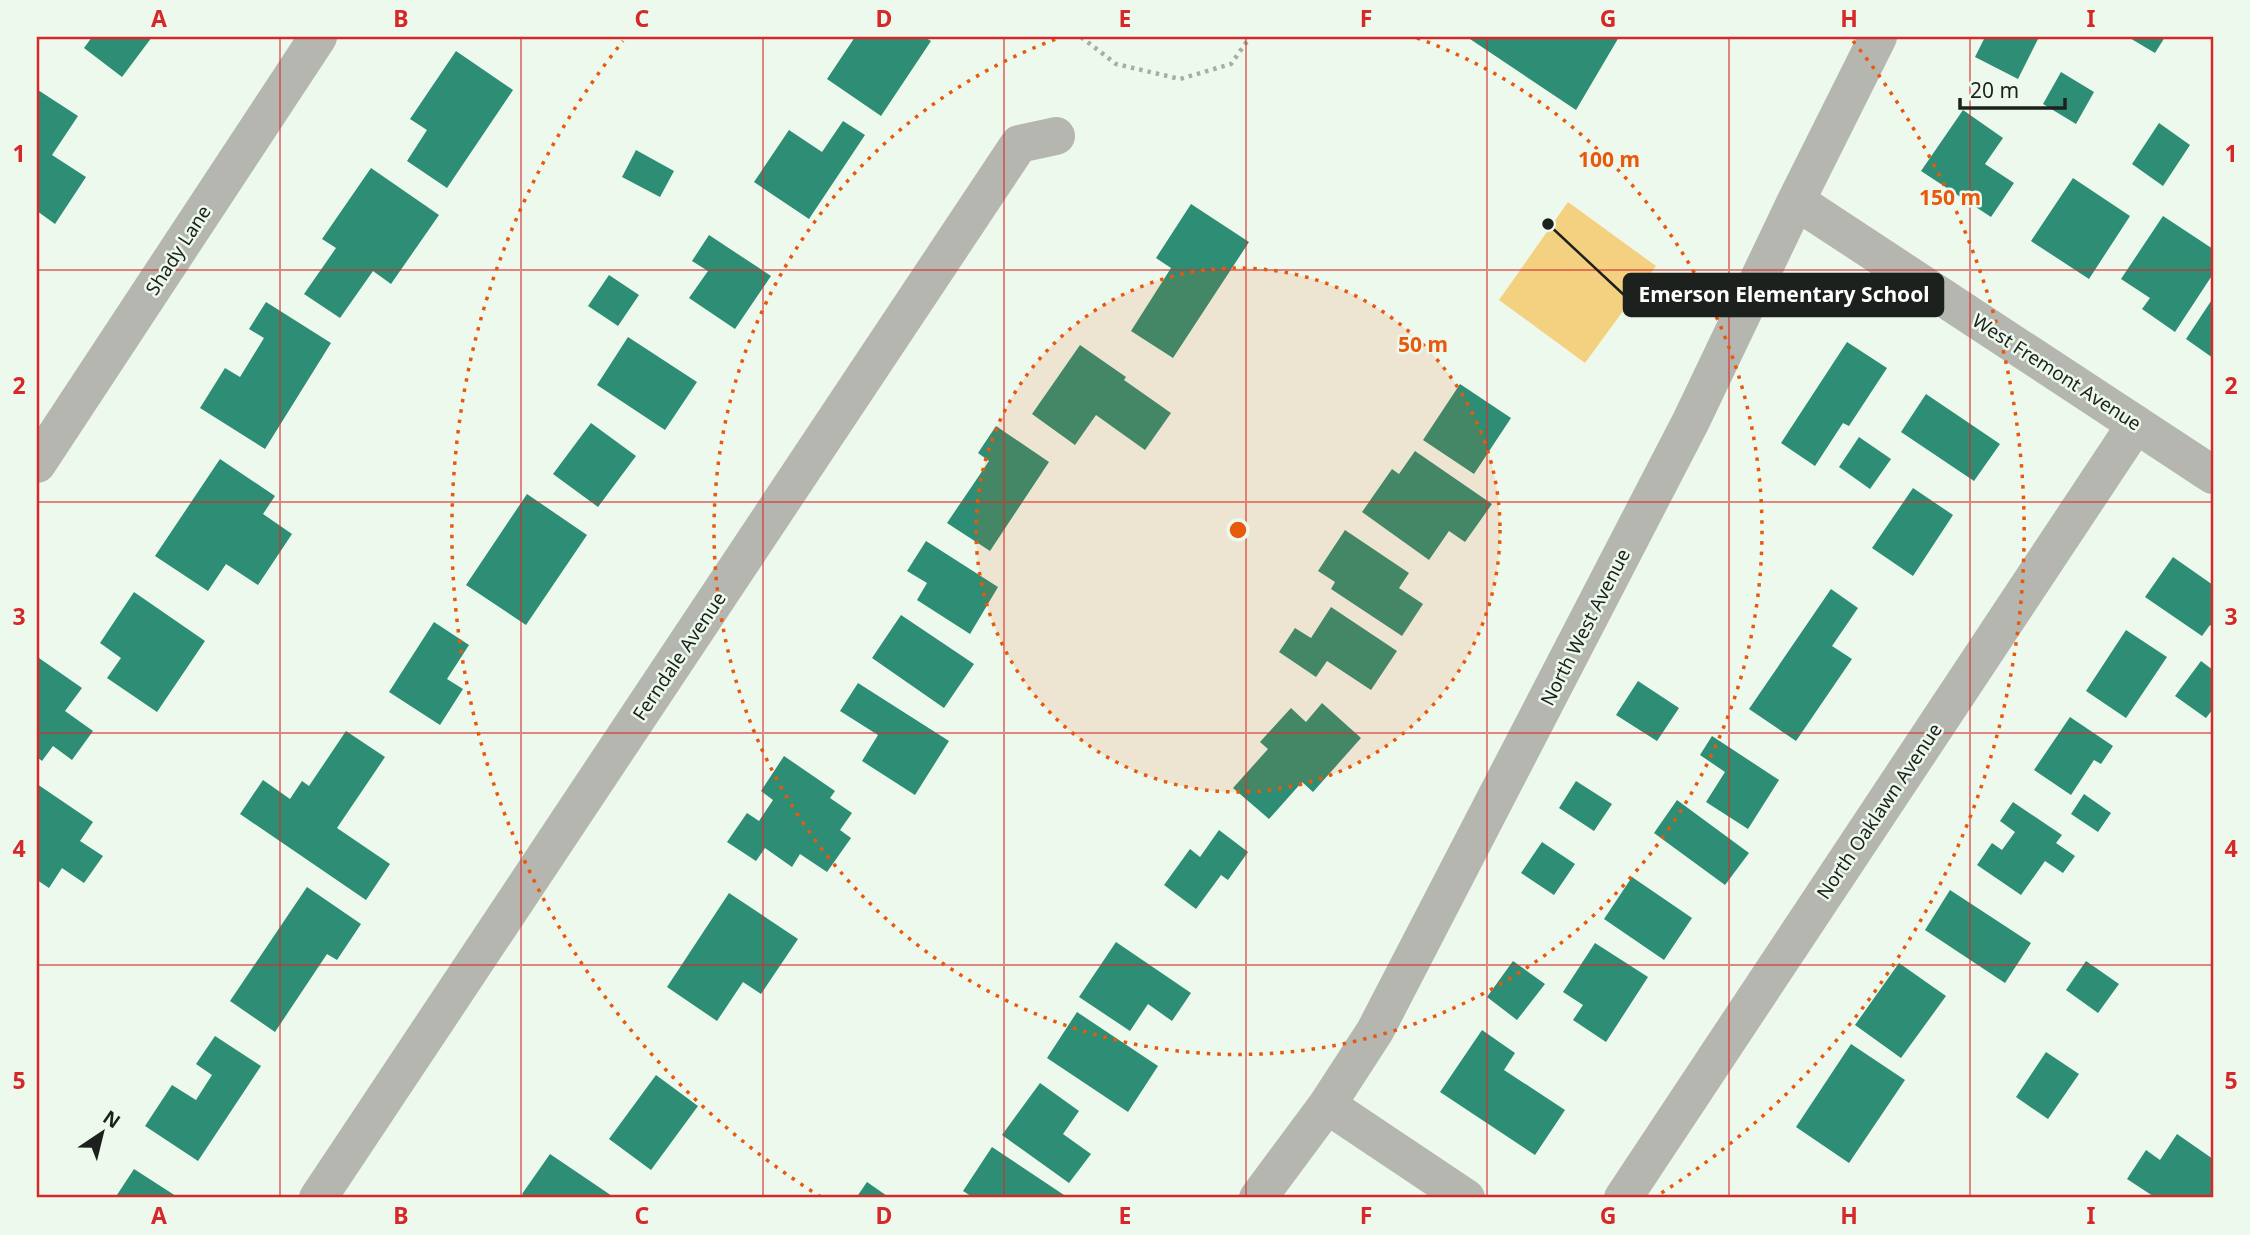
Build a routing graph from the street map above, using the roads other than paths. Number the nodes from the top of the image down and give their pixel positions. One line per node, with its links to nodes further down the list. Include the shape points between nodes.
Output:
1 (318, 37): 6 (street, Shady Lane)
2 (1878, 37): 4 (street, North West Avenue)
3 (1056, 136): 9 (street, Ferndale Avenue, via 1019,144)
4 (1796, 201): 5 (street, West Fremont Avenue); 8 (street, North West Avenue, via 1679,446 1375,1031)
5 (2136, 424): 7 (street, West Fremont Avenue); 12 (street, North Oaklawn Avenue)
6 (37, 464)
7 (2213, 475)
8 (1327, 1105): 10 (street, North West Avenue); 11 (street)
9 (318, 1198)
10 (1258, 1198)
11 (1466, 1198)
12 (1623, 1198)

